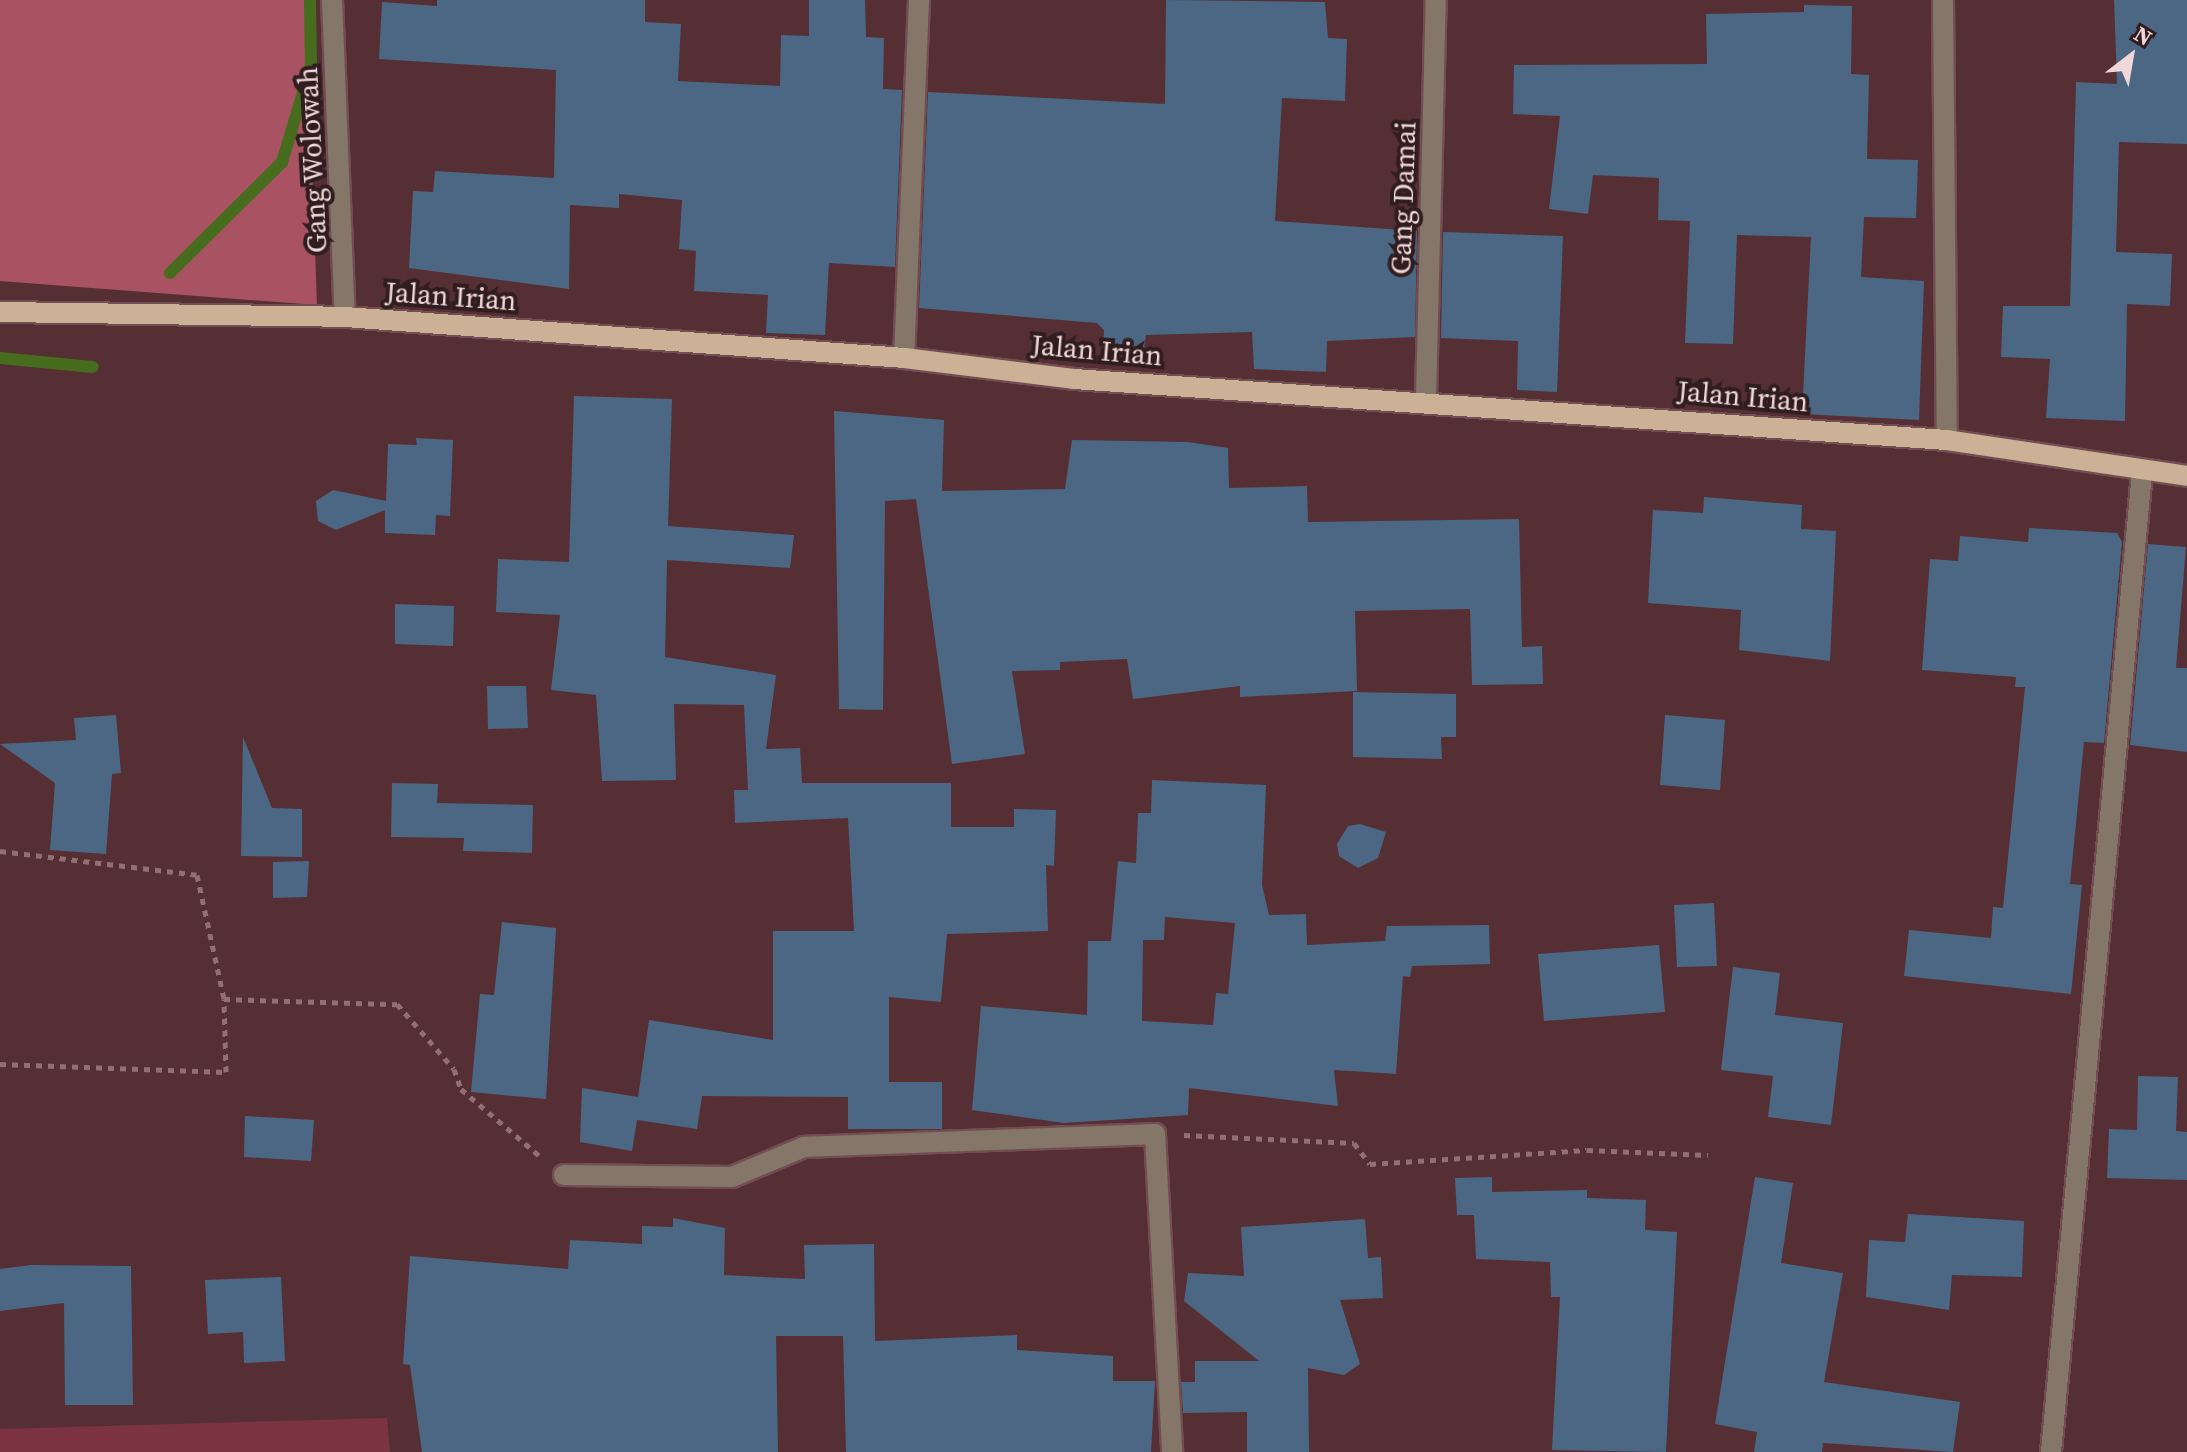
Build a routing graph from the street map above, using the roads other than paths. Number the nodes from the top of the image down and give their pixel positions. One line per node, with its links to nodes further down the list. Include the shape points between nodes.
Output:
1 (332, 0): 6 (street, Gang Wolowah)
2 (919, 0): 7 (street)
3 (1436, 0): 8 (street, Gang Damai)
4 (1943, 0): 9 (street)
5 (0, 312): 6 (main road, Jalan Irian)
6 (345, 317): 7 (main road, Jalan Irian)
7 (904, 358): 8 (main road, Jalan Irian, via 1074,379)
8 (1426, 398): 9 (main road, Jalan Irian)
9 (1947, 440): 10 (main road, Jalan Irian)
10 (2142, 473): 11 (main road, Jalan Irian); 14 (street)
11 (2187, 476)
12 (564, 1175): 13 (street, via 732,1177 804,1147 1155,1134)
13 (1172, 1452)
14 (2051, 1452)

